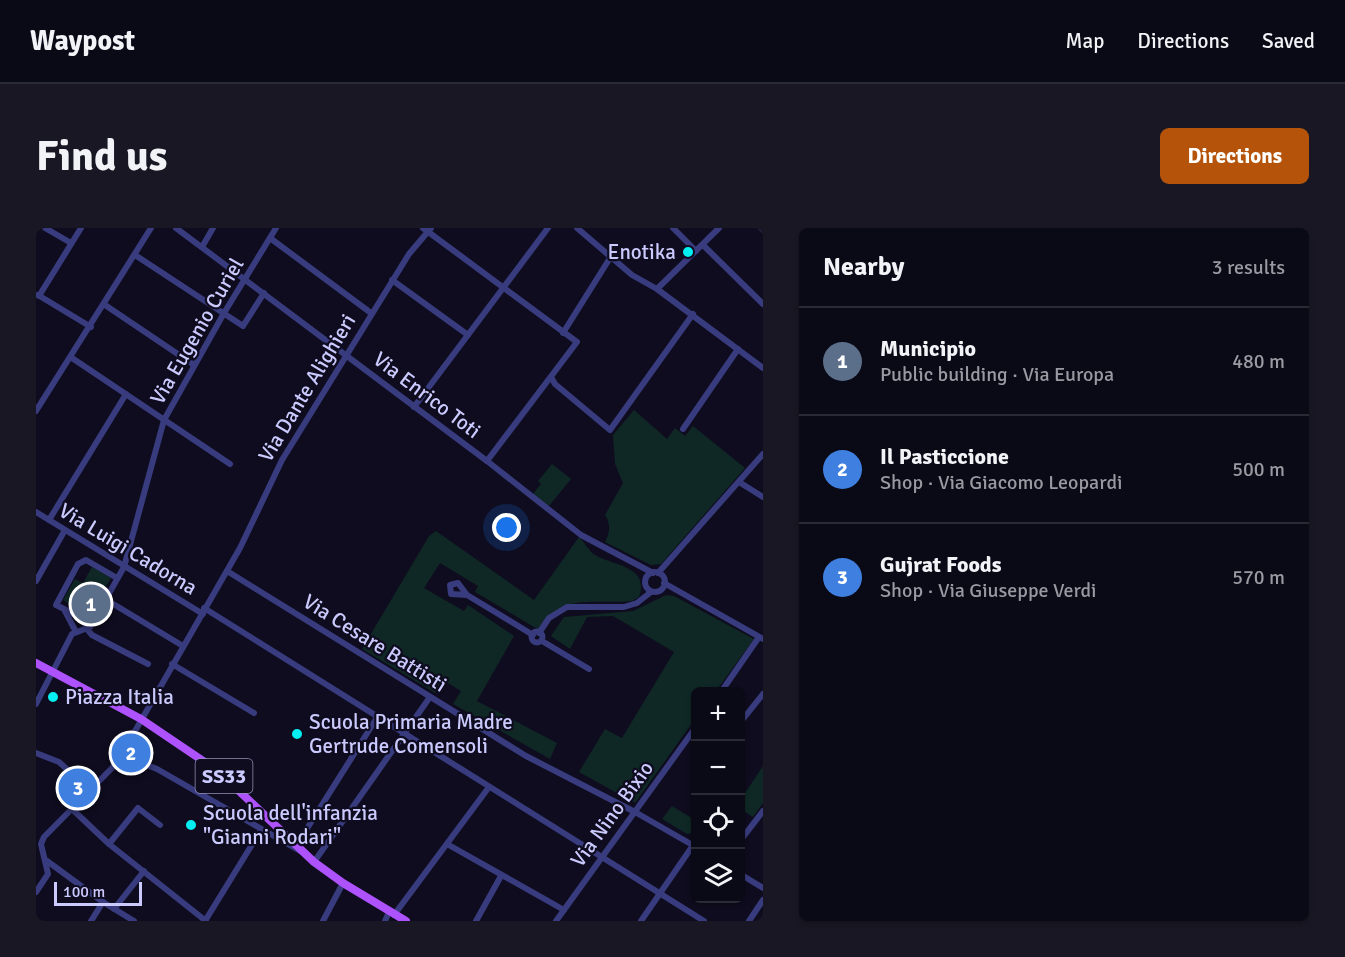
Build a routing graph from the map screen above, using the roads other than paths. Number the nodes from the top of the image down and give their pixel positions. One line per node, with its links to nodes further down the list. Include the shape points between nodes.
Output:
1 (45, 228): 13 (street)
2 (81, 228): 13 (street)
3 (151, 228): 17 (street)
4 (176, 228): 15 (street, Via Enrico Toti)
5 (213, 228): 15 (street)
6 (276, 228): 12 (street, Via Eugenio Curiel)
7 (548, 228): 21 (street)
8 (577, 228): 18 (street)
9 (673, 228): 16 (street)
10 (719, 228): 14 (street)
11 (427, 229): 20 (street, Via Dante Alighieri); 21 (street)
12 (270, 238): 19 (street, Via Eugenio Curiel); 28 (street)
13 (71, 243): 24 (street)
14 (703, 245): 16 (street); 25 (street)
15 (202, 247): 19 (street, Via Enrico Toti)
16 (696, 251): 22 (street)
17 (135, 255): 26 (street); 27 (street)
18 (610, 258): 22 (street); 31 (street)
19 (245, 279): 23 (street, Via Enrico Toti); 27 (street, Via Eugenio Curiel)
20 (392, 280): 28 (street, Via Dante Alighieri); 32 (street)
21 (503, 288): 31 (street); 32 (street)
22 (657, 289): 29 (street)
23 (264, 293): 27 (street, via 243,326); 34 (street, Via Enrico Toti)
24 (38, 295): 30 (street)
25 (763, 304)
26 (105, 305): 30 (street); 36 (street)
27 (224, 313): 36 (street, Via Eugenio Curiel)
28 (371, 313): 34 (street, Via Dante Alighieri)
29 (693, 314): 33 (street); 38 (street, via 610,430)
30 (91, 327): 35 (street)
31 (564, 333): 38 (street, via 577,342)
32 (468, 335): 42 (street)
33 (738, 349): 37 (street); 45 (street)
34 (346, 354): 42 (street, Via Enrico Toti); 56 (street, Via Dante Alighieri, via 282,460)
35 (72, 358): 40 (street); 41 (street)
36 (194, 364): 44 (street, Via Eugenio Curiel)
37 (763, 368)
38 (551, 377): 47 (street)
39 (36, 393): 41 (street)
40 (126, 394): 44 (street); 52 (street)
41 (44, 398): 43 (street)
42 (414, 407): 47 (street, Via Enrico Toti)
43 (36, 411)
44 (164, 420): 48 (street); 54 (street, Via Eugenio Curiel)
45 (683, 429)
46 (763, 454): 49 (street)
47 (488, 461): 55 (street, Via Enrico Toti, via 581,535)
48 (230, 464)
49 (739, 482): 50 (street); 57 (street)
50 (763, 497)
51 (36, 512): 52 (street, Via Luigi Cadorna)
52 (49, 520): 53 (street, Via Luigi Cadorna)
53 (65, 530): 54 (street, Via Luigi Cadorna); 60 (street)
54 (124, 567): 58 (street, Via Eugenio Curiel); 67 (street, Via Luigi Cadorna)
55 (642, 569): 57 (street, Via Enrico Toti); 59 (street)
56 (226, 572): 67 (street, Via Dante Alighieri); 80 (street, Via Cesare Battisti)
57 (659, 576): 59 (street); 61 (street, Via Enrico Toti); 63 (street)
58 (117, 578): 65 (street, Via Eugenio Curiel); 66 (street, via 86,560 80,562 56,603)
59 (645, 579): 62 (street)
60 (36, 581)
61 (672, 589): 63 (street); 71 (street, Via Enrico Toti)
62 (649, 590): 63 (street); 70 (street, via 644,598 624,607 567,607 549,618)
63 (661, 590)
64 (467, 595): 70 (street)
65 (105, 599): 68 (street, Via Eugenio Curiel); 72 (street)
66 (65, 611): 68 (street, via 80,617); 69 (street)
67 (203, 611): 72 (street, Via Dante Alighieri); 83 (street, Via Luigi Cadorna)
68 (87, 628): 69 (street); 74 (street, via 92,635)
69 (76, 632): 77 (street)
70 (536, 634): 76 (street, via 534,642 542,640)
71 (761, 638): 78 (street)
72 (183, 646): 75 (street, Via Dante Alighieri)
73 (36, 663): 77 (main road, SS33)
74 (148, 664)
75 (172, 664): 82 (street); 85 (street, Via Dante Alighieri)
76 (589, 669)
77 (52, 670): 81 (street); 85 (main road, SS33)
78 (725, 687)
79 (763, 694): 84 (street)
80 (430, 697): 86 (street); 94 (street, Via Cesare Battisti, via 526,756)
81 (36, 704)
82 (254, 713)
83 (378, 716): 86 (street, Via Luigi Cadorna); 102 (street)
84 (745, 716)
85 (141, 719): 89 (street, Via Dante Alighieri); 102 (main road, SS33, via 222,774)
86 (405, 733): 90 (street, Via Luigi Cadorna); 107 (street)
87 (691, 734): 94 (street, Via Nino Bixio)
88 (36, 753): 91 (street, via 60,762)
89 (122, 755): 91 (street, Via Dante Alighieri); 96 (street, via 157,769)
90 (489, 787): 101 (street); 105 (street, Via Luigi Cadorna)
91 (90, 790): 92 (street, Via Dante Alighieri)
92 (71, 808): 98 (street, Via Dante Alighieri); 100 (street)
93 (763, 811): 97 (street)
94 (635, 812): 99 (street, Via Cesare Battisti); 105 (street, Via Nino Bixio)
95 (160, 825): 100 (street, via 138,808)
96 (261, 830): 104 (street); 122 (street)
97 (745, 836)
98 (39, 839): 106 (street)
99 (691, 842)
100 (109, 844): 108 (street)
101 (447, 844): 109 (street); 119 (street)
102 (296, 846): 104 (main road, SS33)
103 (691, 848): 114 (street)
104 (303, 852): 107 (main road, SS33)
105 (602, 856): 114 (street, Via Luigi Cadorna); 118 (street, Via Nino Bixio)
106 (46, 861): 113 (street, via 47,878); 116 (street)
107 (314, 862): 111 (main road, SS33)
108 (144, 872): 117 (street); 122 (street)
109 (501, 876): 118 (street); 126 (street)
110 (745, 877): 112 (street)
111 (343, 884): 119 (main road, SS33); 123 (street)
112 (763, 888)
113 (36, 892)
114 (660, 894): 128 (street); 129 (street, Via Luigi Cadorna)
115 (763, 900): 130 (street)
116 (103, 902): 117 (street); 120 (street)
117 (114, 909): 121 (street)
118 (564, 910): 127 (street, Via Nino Bixio)
119 (392, 913): 124 (street); 125 (main road, SS33)
120 (92, 921)
121 (134, 921)
122 (206, 921)
123 (323, 921)
124 (385, 921)
125 (406, 921)
126 (476, 921)
127 (556, 921)
128 (641, 921)
129 (704, 921)
130 (749, 921)

